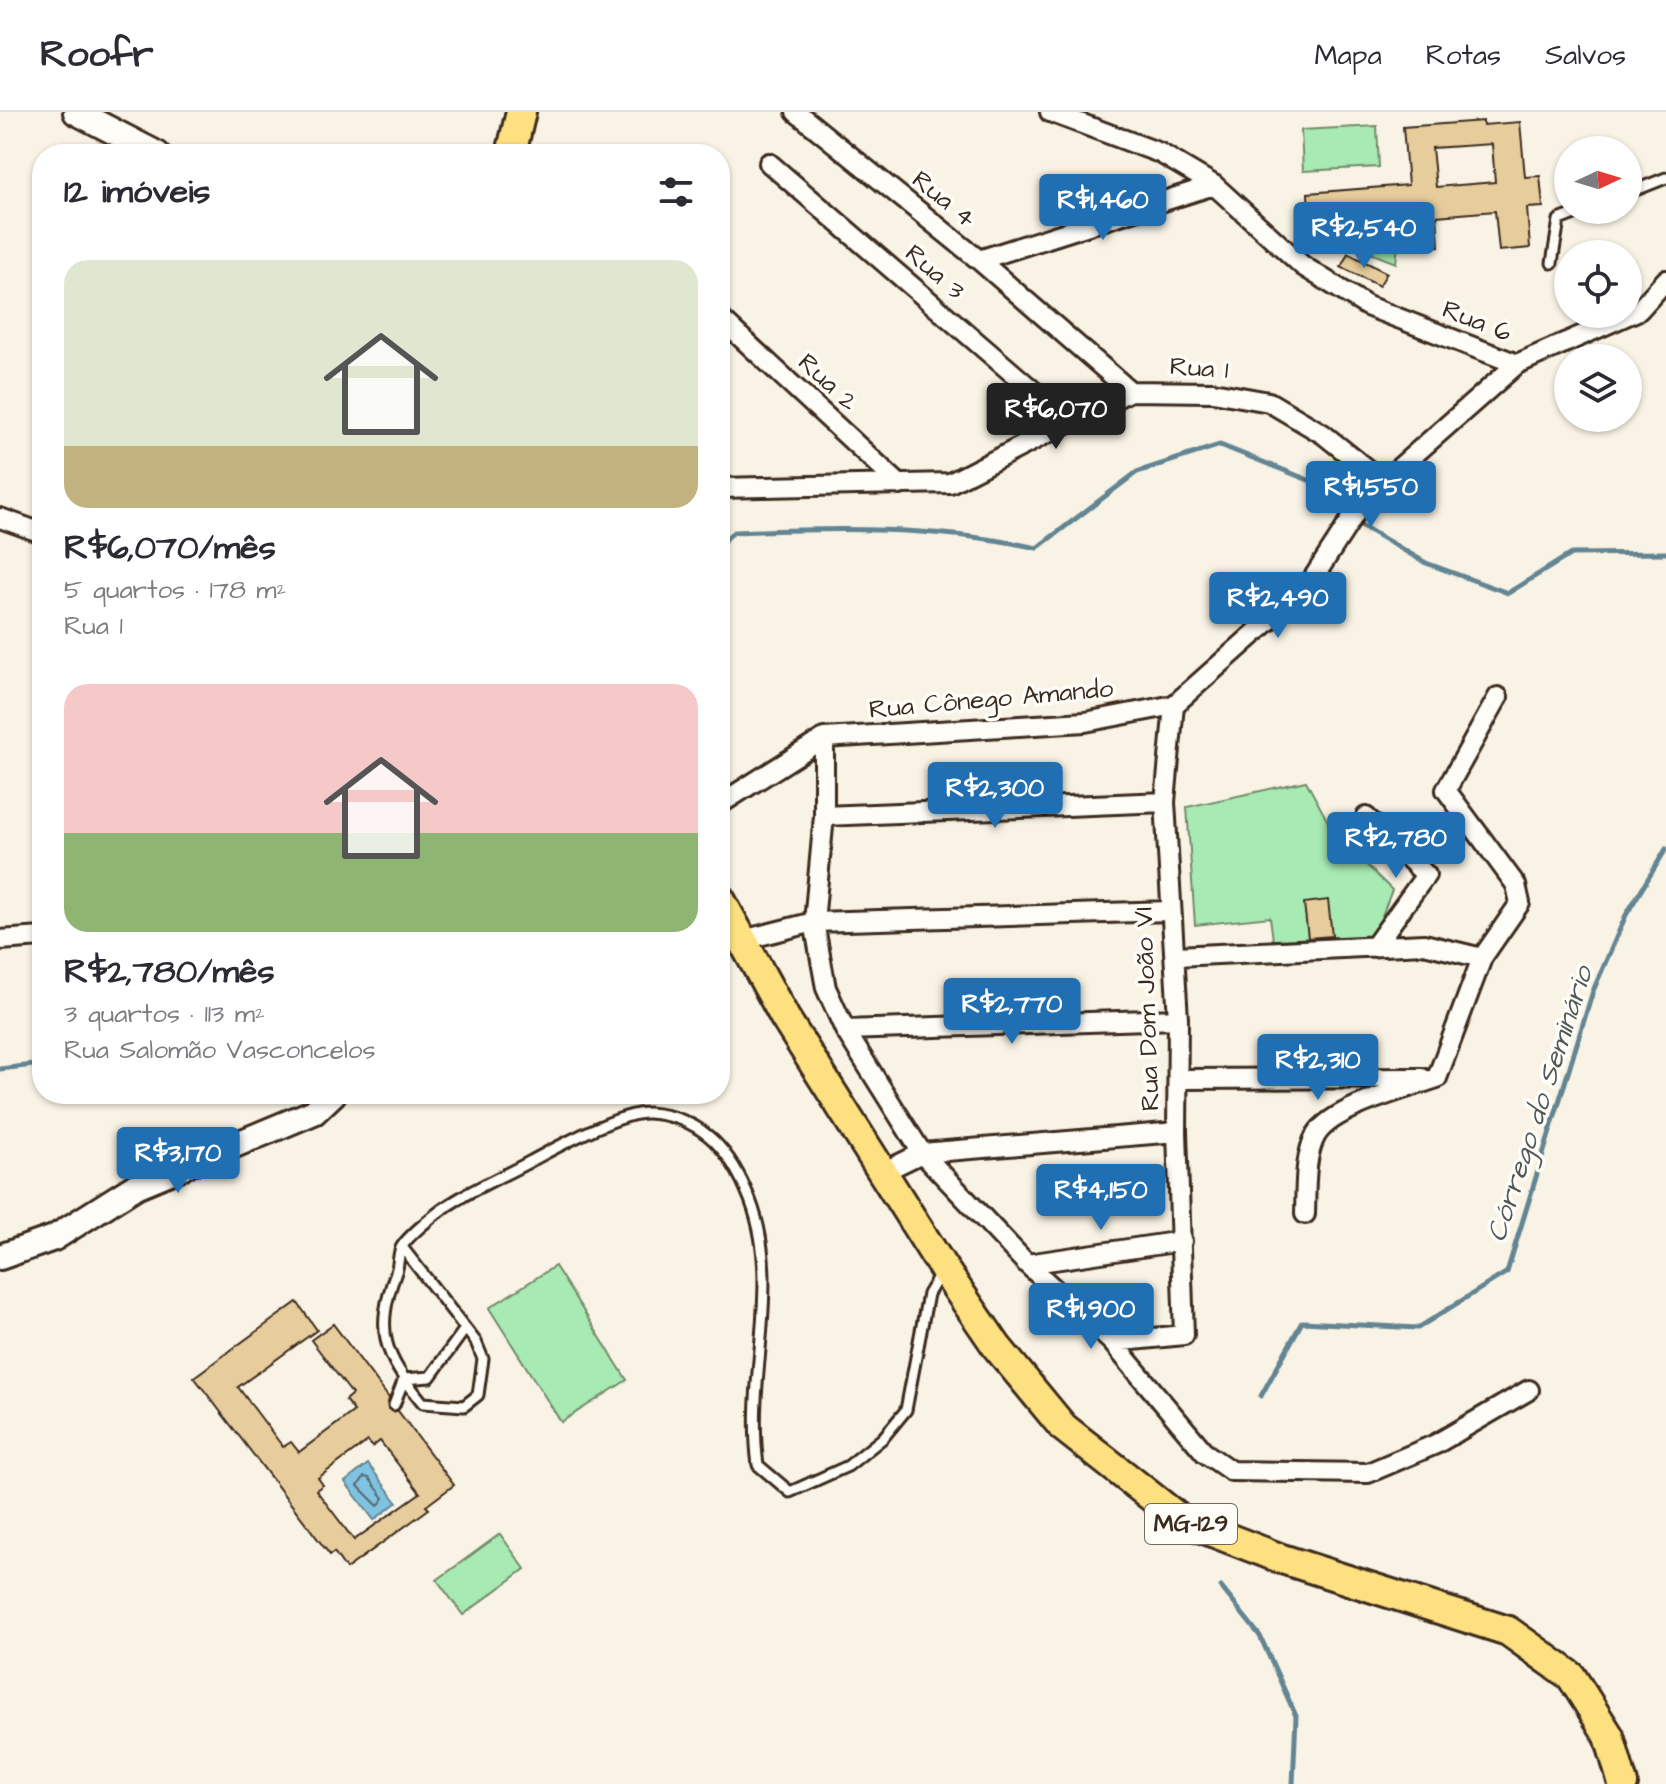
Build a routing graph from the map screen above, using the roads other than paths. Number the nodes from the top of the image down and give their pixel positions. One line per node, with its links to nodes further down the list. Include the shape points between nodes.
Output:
1 (76, 112): 5 (street)
2 (521, 112): 6 (main road)
3 (796, 112): 12 (street, Rua 4)
4 (1050, 112): 9 (street, Rua 6, via 1160,153)
5 (138, 144)
6 (513, 144)
7 (769, 163): 18 (street, Rua 3)
8 (1666, 178): 10 (lane)
9 (1214, 185): 12 (street); 16 (street, Rua 6, via 1303,266 1367,306)
10 (1642, 187)
11 (1558, 224): 13 (lane)
12 (979, 260): 17 (street, Rua 4)
13 (1552, 263)
14 (1666, 280): 16 (street, via 1639,310)
15 (730, 327): 20 (street, Rua 2)
16 (1517, 364): 19 (street)
17 (1130, 391): 18 (street, Rua 1); 19 (street, Rua 1, via 1213,392 1269,402 1323,434)
18 (1067, 420): 20 (street, Rua 1, via 950,483)
19 (1383, 482): 25 (street, via 1365,498 1308,586)
20 (900, 485): 21 (street, Rua 1)
21 (730, 488)
22 (0, 518): 23 (street)
23 (32, 529)
24 (1498, 697): 39 (street, via 1446,790 1516,885 1520,903)
25 (1174, 705): 26 (street, Rua Cônego Amando, via 1085,722); 28 (street, Rua Dom João VI)
26 (824, 738): 27 (street); 29 (street)
27 (730, 798)
28 (1165, 802): 29 (street); 31 (street, Rua Dom João VI)
29 (824, 816): 33 (street)
30 (1366, 817): 37 (street, via 1426,875)
31 (1170, 911): 33 (street); 38 (street, Rua Dom João VI)
32 (730, 917): 36 (main road, MG-129)
33 (814, 922): 36 (street); 41 (street, via 826,988)
34 (32, 938): 35 (street)
35 (0, 940)
36 (743, 940): 47 (main road, MG-129, via 785,1018)
37 (1374, 947): 38 (street); 39 (street, via 1424,944)
38 (1176, 956): 40 (street, Rua Dom João VI)
39 (1482, 958): 42 (street)
40 (1178, 1019): 41 (street); 43 (street, Rua Dom João VI)
41 (845, 1030): 46 (street)
42 (1437, 1078): 43 (street); 48 (street, via 1331,1118 1316,1135 1307,1170)
43 (1180, 1079): 45 (street, Rua Dom João VI)
44 (322, 1104): 51 (street, via 136,1186 54,1238)
45 (1177, 1132): 46 (street); 49 (street, Rua Dom João VI)
46 (922, 1153): 47 (street); 52 (street)
47 (885, 1171): 53 (main road, MG-129)
48 (1305, 1214)
49 (1182, 1241): 52 (street); 55 (street, Rua Dom João VI, via 1184,1335)
50 (402, 1247): 53 (lane, via 436,1213 580,1135 645,1113 696,1124 722,1146 760,1230 766,1265 755,1443 758,1465 790,1492 848,1466 883,1438 906,1410 928,1294); 54 (lane); 56 (lane, via 385,1299 383,1330)
51 (0, 1257)
52 (1027, 1264): 55 (street)
53 (943, 1268): 59 (main road, MG-129, via 997,1347 1063,1427 1181,1520 1282,1559 1508,1631 1571,1676 1609,1736)
54 (465, 1329): 56 (lane, via 430,1377); 56 (lane, via 483,1359 478,1395 464,1406 423,1403)
55 (1112, 1342): 57 (street, via 1205,1453 1231,1471 1368,1473 1436,1444)
56 (404, 1379): 58 (lane)
57 (1529, 1390)
58 (394, 1405)
59 (1623, 1784)

